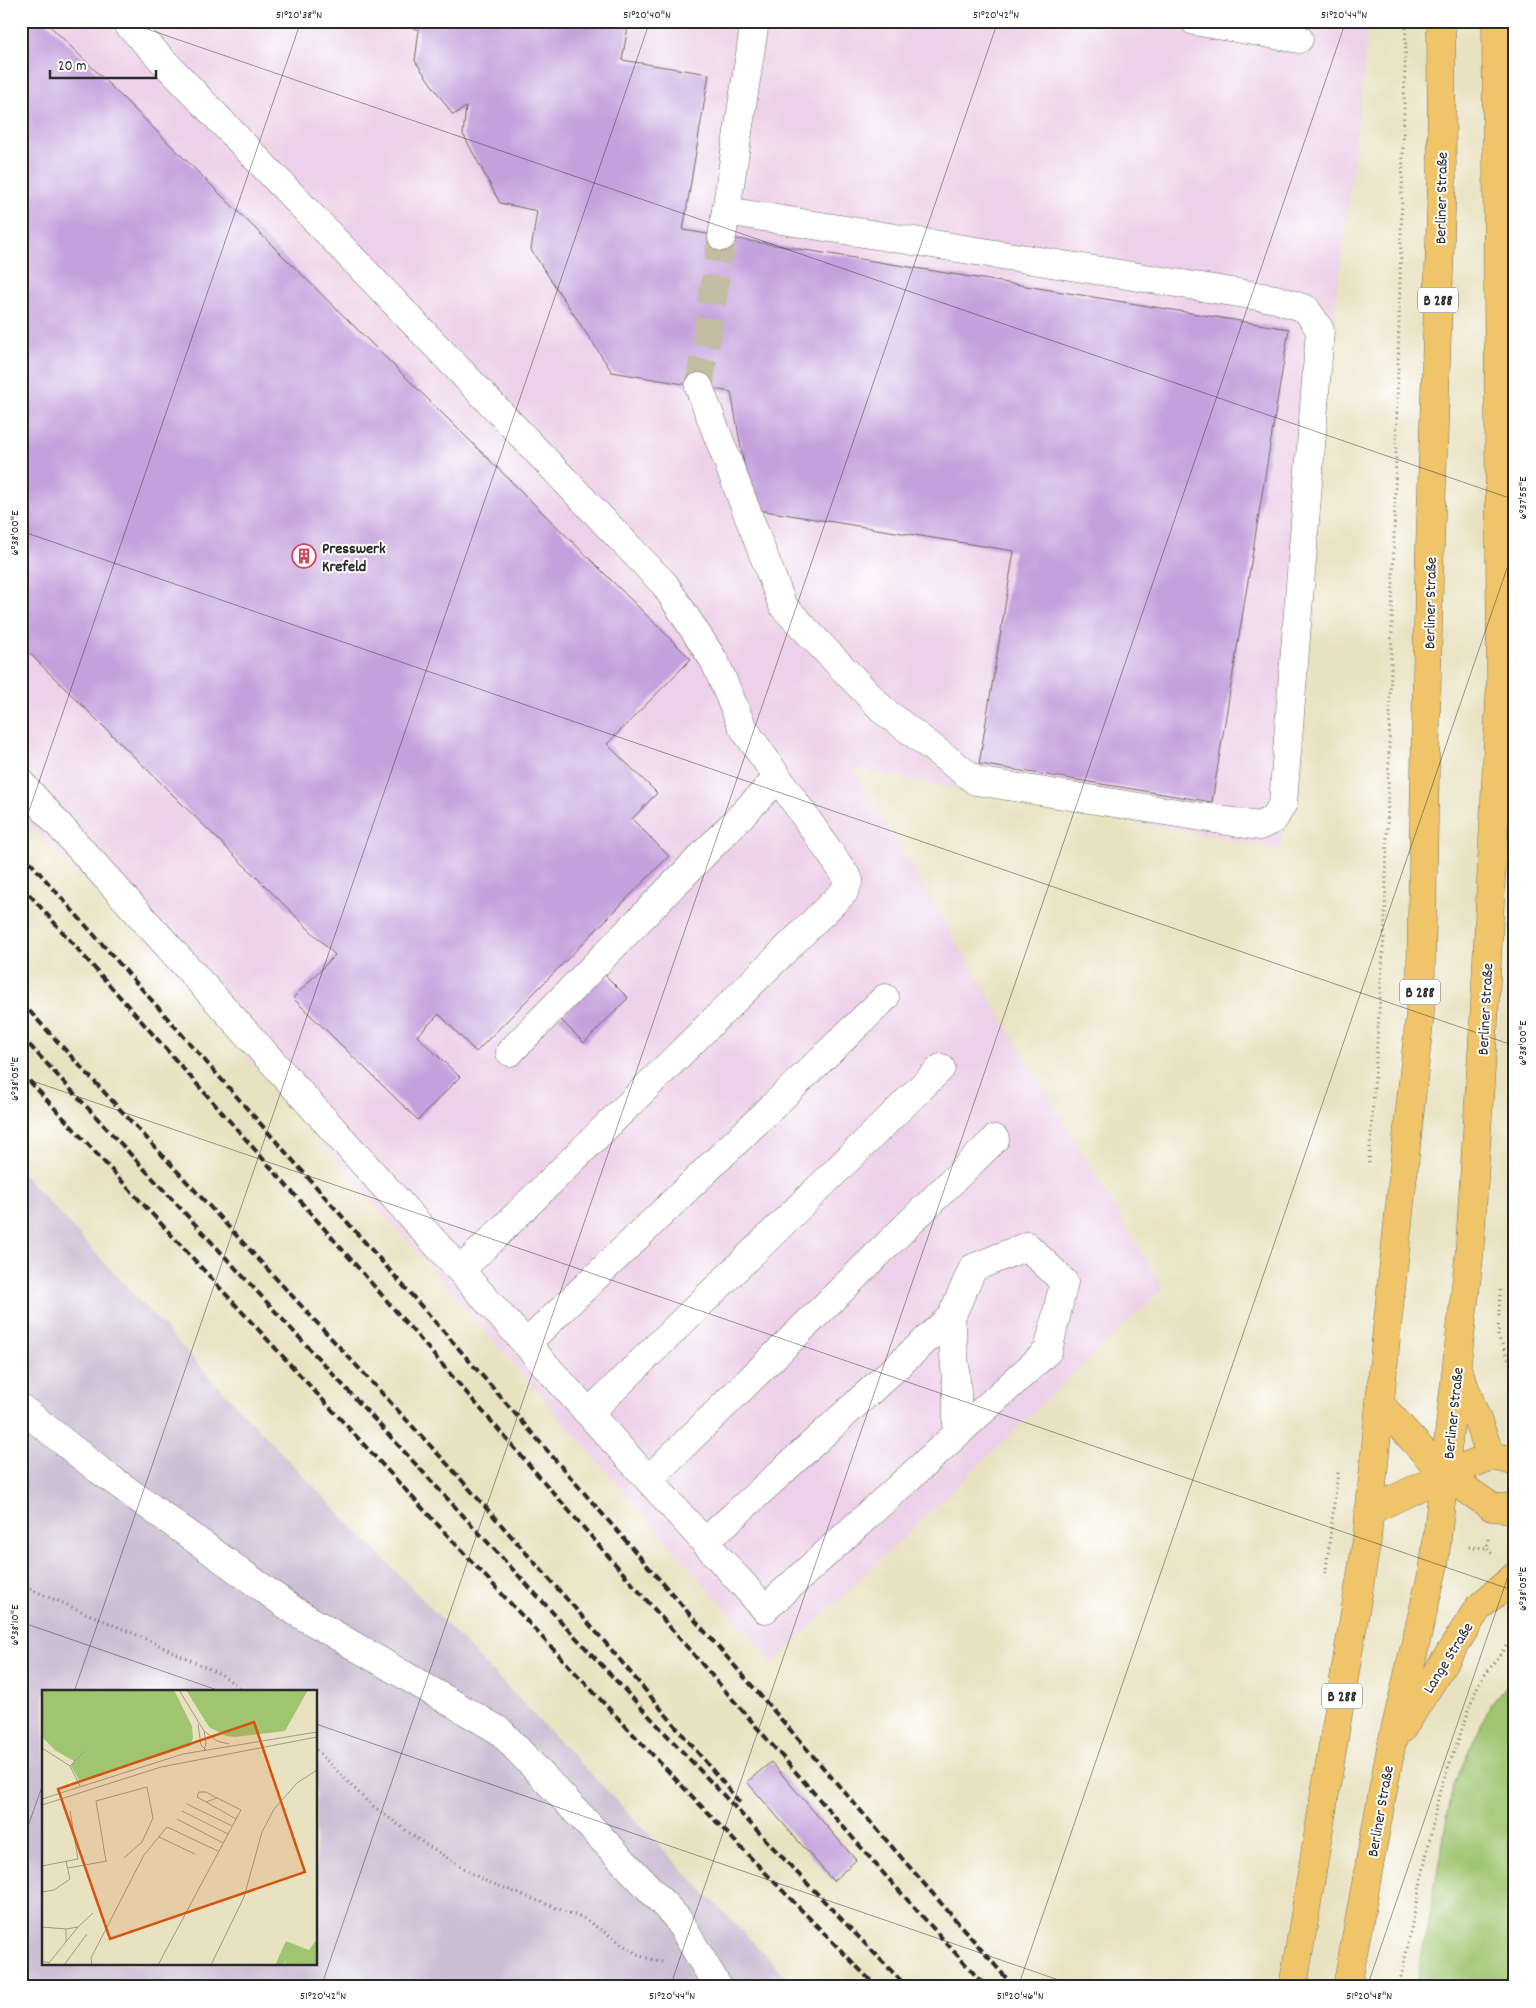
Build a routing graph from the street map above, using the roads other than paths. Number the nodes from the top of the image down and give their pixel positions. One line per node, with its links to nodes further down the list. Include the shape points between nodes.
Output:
1 (125, 21): 9 (lane, via 665,585 715,662 742,726)
2 (755, 21): 8 (lane, via 724,224 1276,299 1306,310 1320,330 1283,803 1274,819 1259,826 976,781 884,711 783,606)
3 (1194, 21): 6 (lane)
4 (1441, 21): 19 (main road, Berliner Straße / B 288, via 1442,180 1429,578 1420,1014)
5 (1496, 21): 7 (main road, Berliner Straße)
6 (1299, 39)
7 (1506, 212): 18 (main road, Berliner Straße, via 1501,680 1484,1021 1470,1238)
8 (699, 387)
9 (778, 778): 12 (lane); 15 (lane, via 849,880 844,892)
10 (21, 783): 15 (lane)
11 (885, 998): 17 (lane)
12 (510, 1052)
13 (941, 1068): 21 (lane)
14 (995, 1139): 25 (lane)
15 (461, 1270): 17 (lane)
16 (951, 1317): 22 (lane); 22 (lane, via 973,1268 1027,1246 1064,1282 1048,1351); 28 (lane)
17 (527, 1343): 21 (lane)
18 (1457, 1369): 23 (main road); 24 (main road, Berliner Straße)
19 (1380, 1404): 24 (main road); 27 (main road, Berliner Straße / B 288)
20 (21, 1408): 31 (lane, via 99,1470 296,1612 500,1732 677,1918)
21 (589, 1413): 25 (lane)
22 (957, 1434): 28 (lane, via 765,1610)
23 (1503, 1459): 24 (main road)
24 (1445, 1475): 26 (main road, via 1492,1507); 27 (main road); 30 (main road, Berliner Straße, via 1434,1565)
25 (649, 1480): 28 (lane)
26 (1515, 1509)
27 (1369, 1511): 32 (main road, Berliner Straße / B 288)
28 (705, 1542)
29 (1515, 1576): 30 (main road, Lange Straße, via 1478,1608)
30 (1391, 1748): 33 (main road, Berliner Straße)
31 (711, 1976)
32 (1293, 1987)
33 (1347, 1987)

